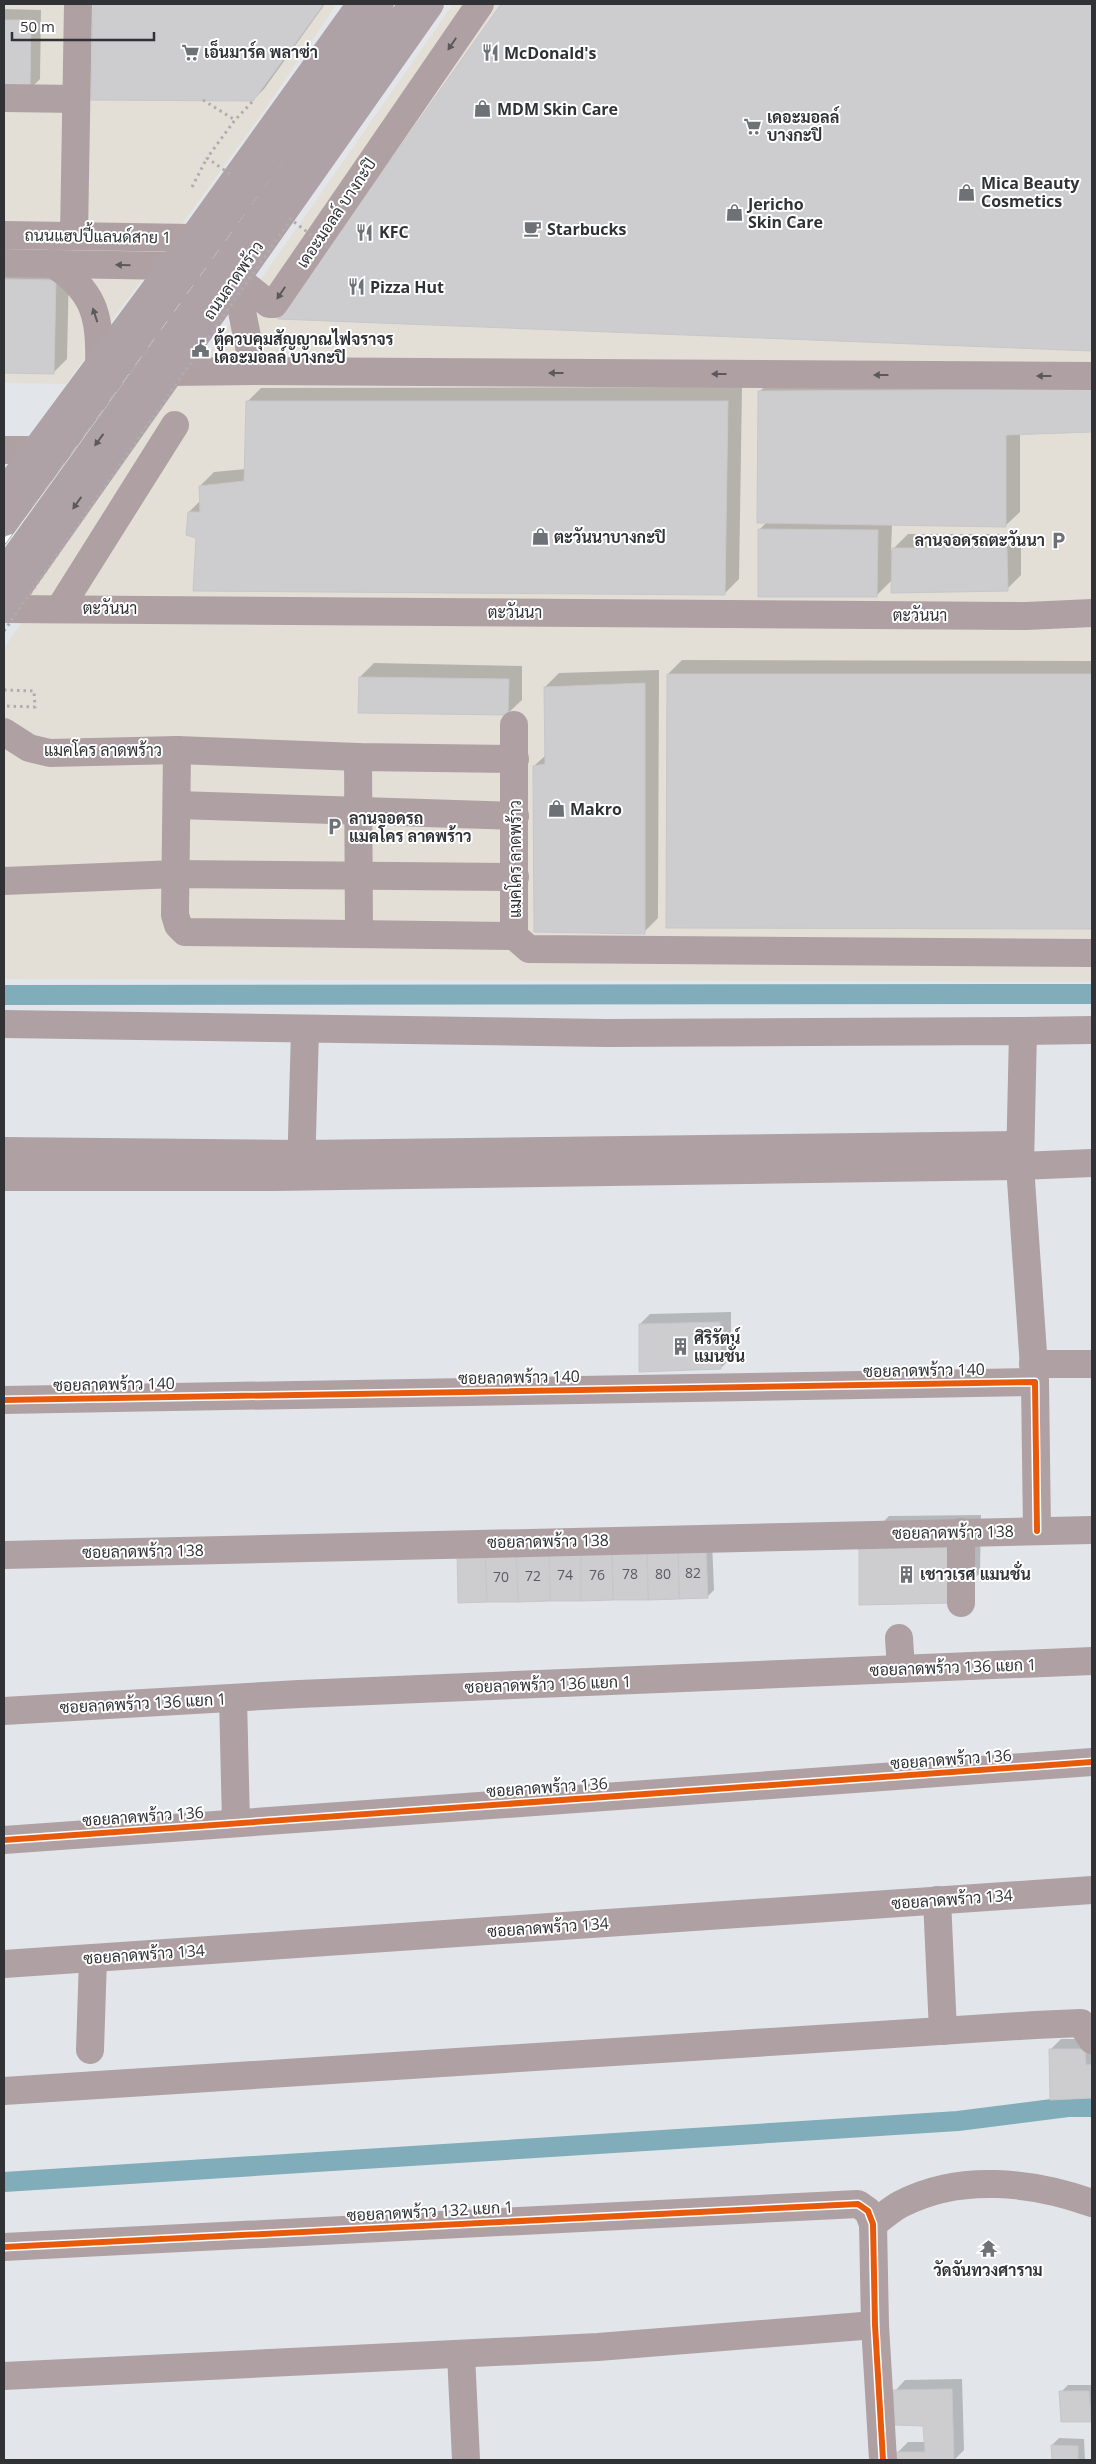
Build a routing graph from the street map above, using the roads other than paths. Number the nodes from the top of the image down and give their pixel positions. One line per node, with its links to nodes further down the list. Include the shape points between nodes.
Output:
1 (78, 4): 8 (street)
2 (361, 4): 11 (main road)
3 (380, 4): 24 (main road, bridge)
4 (413, 4): 25 (main road, one-way to 25, bridge)
5 (430, 4): 15 (main road, ถนนลาดพร้าว)
6 (480, 4): 15 (street, เดอะมอลล์ บางกะปิ, one-way to 15, via 274,304 269,304)
7 (4, 98): 8 (street)
8 (76, 98): 10 (street)
9 (4, 235): 10 (street, ถนนแฮปปี้แลนด์สาย 1)
10 (74, 235): 11 (street, ถนนแฮปปี้แลนด์สาย 1)
11 (193, 238): 14 (main road); 15 (main road)
12 (4, 263): 13 (street, ถนนแฮปปี้แลนด์สาย 1)
13 (52, 263): 14 (street, ถนนแฮปปี้แลนด์สาย 1, one-way to 13); 16 (street, one-way to 13, via 100,341 92,306 72,277)
14 (172, 266): 15 (main road); 16 (main road)
15 (238, 273): 17 (street); 18 (main road, ถนนลาดพร้าว)
16 (99, 363): 22 (main road)
17 (254, 371): 18 (street); 19 (street, one-way to 17)
18 (169, 372): 26 (main road, ถนนลาดพร้าว, one-way to 26)
19 (1092, 376)
20 (175, 425): 27 (street)
21 (4, 450): 22 (street)
22 (35, 450): 23 (main road)
23 (4, 493)
24 (4, 522)
25 (4, 573)
26 (4, 608): 27 (street, ตะวันนา)
27 (60, 608): 28 (street, ตะวันนา)
28 (1092, 614)
29 (514, 725): 33 (street)
30 (4, 732): 31 (street, แมคโคร ลาดพร้าว, via 29,748 50,753)
31 (177, 750): 32 (street, แมคโคร ลาดพร้าว); 34 (street, แมคโคร ลาดพร้าว)
32 (358, 756): 33 (street, แมคโคร ลาดพร้าว); 35 (street)
33 (514, 759): 36 (street, แมคโคร ลาดพร้าว)
34 (177, 805): 35 (street); 37 (street, แมคโคร ลาดพร้าว)
35 (358, 811): 36 (street); 38 (street)
36 (515, 816): 39 (street, แมคโคร ลาดพร้าว)
37 (176, 874): 38 (street); 40 (street); 41 (street, แมคโคร ลาดพร้าว, via 175,915 185,932)
38 (358, 874): 39 (street); 41 (street)
39 (515, 877): 42 (street, แมคโคร ลาดพร้าว)
40 (4, 881)
41 (358, 933): 42 (street, แมคโคร ลาดพร้าว)
42 (514, 936): 43 (street, via 529,949)
43 (1092, 953)
44 (4, 1024): 45 (street)
45 (305, 1030): 47 (street, via 606,1033); 51 (street)
46 (1092, 1030): 47 (street)
47 (1023, 1031): 49 (street)
48 (4, 1151): 51 (street)
49 (1020, 1156): 50 (street); 51 (street); 54 (street)
50 (1092, 1163)
51 (292, 1169): 52 (street)
52 (4, 1176)
53 (1092, 1364): 54 (street, ซอยลาดพร้าว 140)
54 (1034, 1373): 55 (street, ซอยลาดพร้าว 140); 57 (street)
55 (4, 1400)
56 (1092, 1530): 57 (street, ซอยลาดพร้าว 138)
57 (1036, 1531): 58 (street, ซอยลาดพร้าว 138)
58 (960, 1532): 59 (street, ซอยลาดพร้าว 138); 60 (street)
59 (4, 1555)
60 (961, 1603)
61 (899, 1638): 63 (street)
62 (1092, 1661): 63 (street, ซอยลาดพร้าว 136 แยก 1)
63 (901, 1669): 64 (street, ซอยลาดพร้าว 136 แยก 1)
64 (233, 1698): 65 (street, ซอยลาดพร้าว 136 แยก 1); 67 (street)
65 (4, 1711)
66 (1092, 1762): 67 (street, ซอยลาดพร้าว 136)
67 (236, 1823): 68 (street, ซอยลาดพร้าว 136)
68 (4, 1840)
69 (1092, 1890): 70 (street, ซอยลาดพร้าว 134)
70 (937, 1900): 71 (street, ซอยลาดพร้าว 134); 73 (street)
71 (93, 1958): 72 (street, ซอยลาดพร้าว 134); 75 (street)
72 (4, 1964)
73 (943, 2031): 74 (street, via 1081,2023); 76 (street)
74 (1092, 2040)
75 (90, 2050)
76 (4, 2091)
77 (1092, 2203): 78 (street, via 1027,2185 977,2184 920,2195)
78 (866, 2214): 79 (street, ซอยลาดพร้าว 132 แยก 1); 80 (street)
79 (4, 2247)
80 (875, 2325): 81 (street, via 598,2347); 84 (street)
81 (461, 2354): 82 (street); 83 (street)
82 (4, 2376)
83 (466, 2460)
84 (883, 2460)

